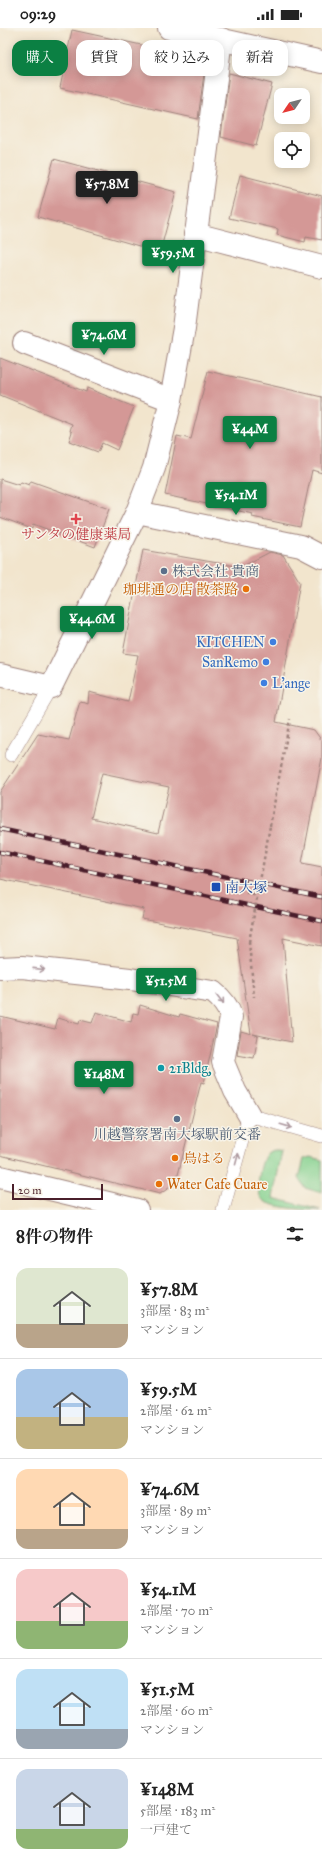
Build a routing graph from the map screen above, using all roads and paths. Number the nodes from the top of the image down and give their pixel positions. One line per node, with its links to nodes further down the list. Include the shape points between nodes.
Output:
1 (169, 28): 2 (street)
2 (221, 39): 3 (street); 4 (street)
3 (322, 62)
4 (195, 234): 5 (street); 7 (street, via 184,328)
5 (322, 267)
6 (24, 343): 7 (street)
7 (171, 400): 8 (street, via 154,468)
8 (137, 512): 9 (street, via 301,546); 11 (street)
9 (322, 557)
10 (0, 675): 11 (street)
11 (51, 686): 13 (lane)
12 (290, 720): 15 (path, bridge)
13 (11, 755)
14 (246, 893): 15 (path)
15 (257, 896): 16 (path, bridge)
16 (249, 942)
17 (0, 968): 18 (street, one-way to 18, via 22,967 122,978 213,992 230,1012 231,1018 223,1062 235,1091)
18 (250, 1115): 19 (lane, one-way to 19); 22 (lane, one-way to 18)
19 (322, 1136)
20 (0, 1177): 21 (street)
21 (137, 1210)
22 (223, 1210)

